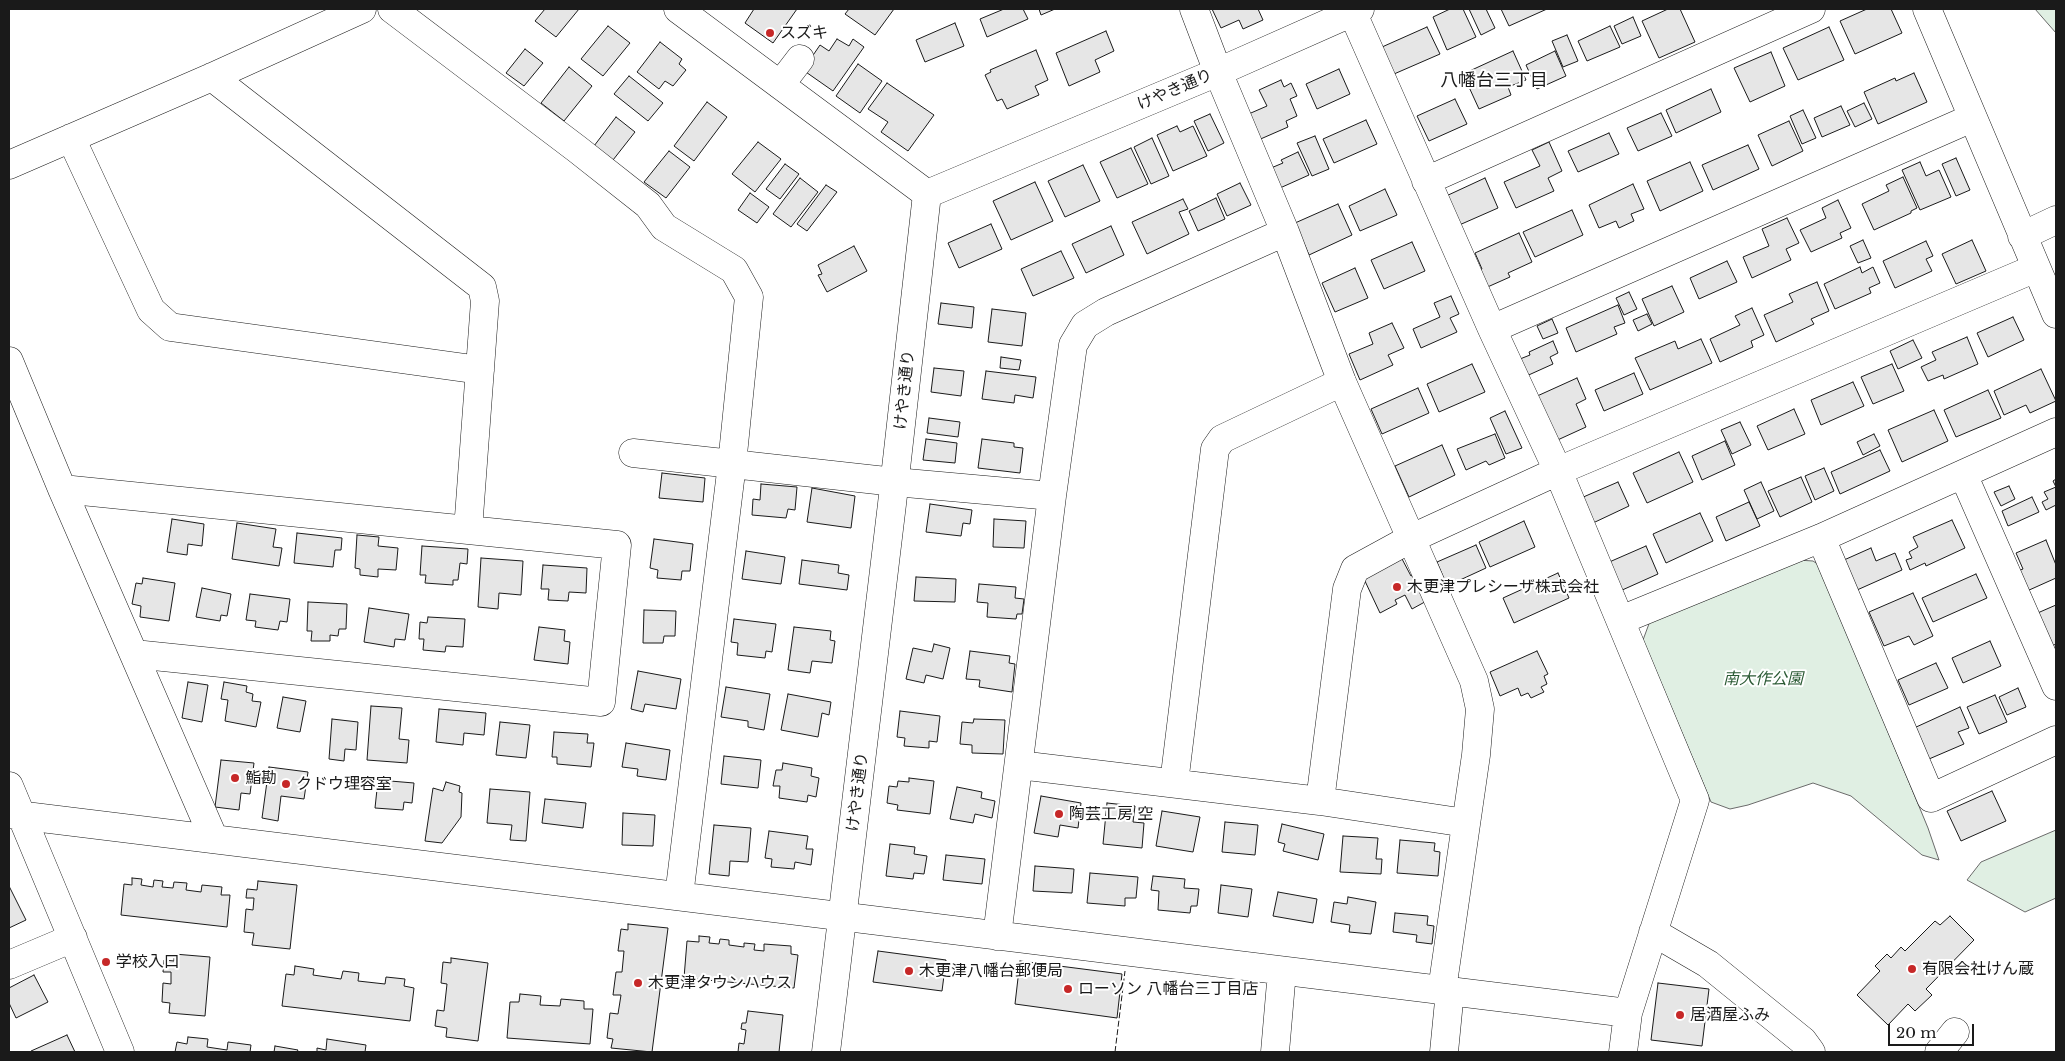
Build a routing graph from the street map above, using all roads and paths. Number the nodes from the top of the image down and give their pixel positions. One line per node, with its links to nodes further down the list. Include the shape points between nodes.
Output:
1 (362, 9): 10 (street)
2 (392, 9): 28 (street, via 577,148 648,205 664,227 679,224 734,270 749,297)
3 (678, 9): 11 (street)
4 (1194, 9): 9 (street)
5 (1810, 9): 15 (street)
6 (1927, 9): 12 (street)
7 (1354, 10): 9 (street, けやき通り); 15 (street)
8 (800, 59): 11 (street)
9 (1218, 72): 16 (street, けやき通り); 18 (street)
10 (212, 77): 13 (street); 24 (street, via 482,287 485,301)
11 (780, 85): 16 (street)
12 (1972, 118): 19 (street); 22 (street)
13 (71, 138): 14 (street); 24 (street, via 151,310 170,327)
14 (9, 165)
15 (1426, 181): 22 (street)
16 (927, 194): 31 (street, けやき通り)
17 (2056, 220): 19 (street)
18 (1285, 232): 25 (street); 33 (street, via 1106,312 1085,325 1073,345 1069,364)
19 (2022, 236): 20 (street)
20 (2036, 268): 21 (street); 29 (street)
21 (2056, 314)
22 (1492, 329): 29 (street)
23 (9, 361): 32 (street)
24 (480, 370): 34 (street)
25 (1342, 382): 35 (street); 42 (street, via 1222,439 1216,449)
26 (2056, 432): 30 (street)
27 (634, 453): 28 (street)
28 (732, 464): 31 (street); 48 (street)
29 (1558, 471): 35 (street); 37 (street)
30 (1963, 474): 36 (street); 39 (street)
31 (895, 482): 33 (street); 49 (street, けやき通り)
32 (62, 489): 34 (street); 38 (street)
33 (1052, 496): 41 (street)
34 (468, 530): 38 (street, via 618,545 601,702)
35 (1410, 538): 44 (street, via 1354,569 1346,589); 46 (street, via 1474,681 1482,709)
36 (1821, 538): 37 (street); 40 (street, via 1931,798)
37 (1622, 620): 50 (street, via 1695,800)
38 (134, 654): 47 (street)
39 (2056, 686)
40 (2056, 740)
41 (1020, 765): 42 (street); 51 (street)
42 (1174, 783): 44 (street)
43 (9, 786): 45 (street)
44 (1320, 800): 46 (street)
45 (15, 815): 47 (street); 52 (street)
46 (1466, 823): 55 (street)
47 (214, 839): 48 (street, via 595,883)
48 (679, 896): 49 (street)
49 (843, 917): 51 (street); 59 (street, けやき通り)
50 (1653, 932): 56 (street); 57 (street, via 1708,964)
51 (997, 936): 54 (street)
52 (73, 938): 53 (street); 58 (street)
53 (9, 965)
54 (1282, 971): 55 (street); 60 (street)
55 (1446, 991): 56 (street); 61 (street)
56 (1628, 1013): 62 (street)
57 (1785, 1040): 63 (street, via 1803,1041)
58 (120, 1052)
59 (826, 1052)
60 (1275, 1052)
61 (1444, 1052)
62 (1623, 1052)
63 (1811, 1052)

